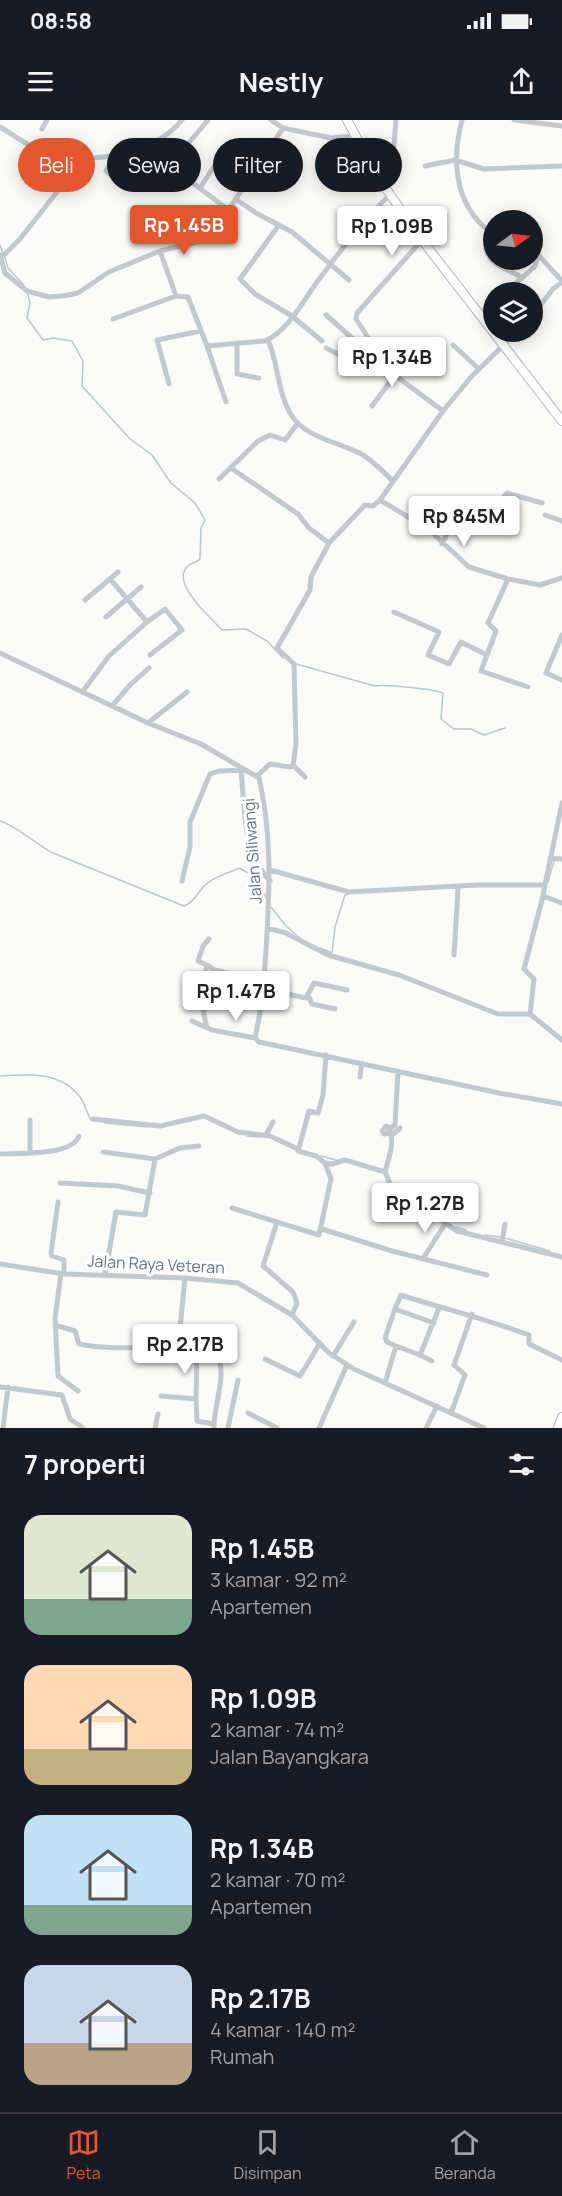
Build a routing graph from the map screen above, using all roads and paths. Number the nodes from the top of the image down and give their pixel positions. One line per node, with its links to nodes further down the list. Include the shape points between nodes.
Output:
1 (47, 120): 12 (street)
2 (182, 120): 14 (street)
3 (208, 120): 15 (street)
4 (271, 120): 11 (street)
5 (347, 120): 13 (highway)
6 (396, 120): 16 (street)
7 (462, 120): 18 (street)
8 (514, 120): 9 (street)
9 (562, 126)
10 (0, 127): 17 (street, via 60,157)
11 (283, 128): 13 (street, via 331,138); 27 (street)
12 (42, 129)
13 (354, 136)
14 (160, 138)
15 (193, 138)
16 (395, 138)
17 (107, 155)
18 (456, 160): 19 (street); 20 (street, via 484,169); 30 (street, via 466,205)
19 (426, 166)
20 (562, 166)
21 (213, 168): 22 (street)
22 (201, 186)
23 (201, 189): 28 (street)
24 (57, 192): 33 (street, via 20,239)
25 (388, 192): 26 (highway)
26 (390, 195): 31 (highway); 35 (street)
27 (237, 200): 28 (street); 29 (street)
28 (230, 211): 32 (street, via 208,240)
29 (279, 225): 35 (street); 47 (street, via 240,279 255,294)
30 (483, 226)
31 (422, 240): 46 (highway); 52 (street, via 356,316)
32 (160, 251): 33 (street, via 109,272 78,293 56,296 27,291 5,273); 42 (street)
33 (1, 256)
34 (543, 260): 40 (street)
35 (330, 264): 39 (street); 47 (street)
36 (505, 270): 38 (street)
37 (530, 270): 38 (street)
38 (522, 278): 41 (street)
39 (349, 280)
40 (562, 281): 43 (street)
41 (517, 282)
42 (176, 296): 48 (street); 49 (street, via 188,297)
43 (543, 302)
44 (483, 312): 46 (street)
45 (326, 315): 55 (street)
46 (479, 315): 58 (highway)
47 (292, 316): 50 (street); 51 (street)
48 (113, 319)
49 (201, 331): 57 (street); 63 (street, via 157,340)
50 (268, 340): 54 (street); 68 (street, via 285,402)
51 (322, 341)
52 (371, 342)
53 (507, 342): 58 (street)
54 (237, 343): 57 (street); 62 (street, via 237,374)
55 (358, 343): 59 (street, via 343,357); 61 (street)
56 (453, 345): 60 (street)
57 (207, 346): 64 (street)
58 (503, 346): 60 (street); 67 (highway)
59 (326, 348)
60 (479, 369): 66 (street)
61 (395, 375): 65 (street); 66 (street)
62 (259, 378)
63 (169, 384)
64 (226, 402)
65 (372, 406)
66 (442, 411): 71 (street)
67 (562, 421)
68 (298, 423): 69 (street, via 285,440 270,435 258,441); 71 (street, via 313,434 368,458)
69 (231, 468): 70 (street); 76 (street, via 298,514)
70 (219, 479)
71 (393, 481): 72 (street)
72 (380, 500): 76 (street, via 373,506 365,505); 77 (street, via 428,529)
73 (542, 503): 77 (street, via 507,493 496,506 462,504)
74 (545, 515): 75 (street)
75 (562, 521)
76 (329, 543): 99 (street, via 311,577 310,590 277,648 294,664)
77 (442, 544): 81 (street, via 469,567)
78 (118, 572): 80 (street)
79 (562, 578): 81 (street, via 540,585)
80 (110, 579): 83 (street); 84 (street)
81 (508, 579): 90 (street, via 488,623 496,631)
82 (141, 586): 83 (street)
83 (127, 599): 86 (street); 87 (street)
84 (85, 600)
85 (394, 612): 90 (street, via 439,632 428,655 449,664 460,642)
86 (106, 617)
87 (147, 622): 91 (street, via 165,609 182,630); 95 (street, via 109,656)
88 (562, 635): 93 (street, via 546,673)
89 (0, 653): 95 (street, Jalan Siliwangi)
90 (485, 654): 94 (street, via 482,672)
91 (150, 655)
92 (149, 668): 97 (street)
93 (562, 680)
94 (528, 687)
95 (83, 691): 97 (street, Jalan Siliwangi)
96 (187, 692): 98 (street)
97 (112, 706): 98 (street, Jalan Siliwangi)
98 (148, 723): 100 (street, Jalan Siliwangi, via 201,744)
99 (293, 765): 101 (street, via 270,764); 102 (street)
100 (244, 770): 101 (street, Jalan Siliwangi); 107 (street, via 210,774 190,822 190,847); 108 (street, via 250,849)
101 (257, 776): 106 (street, Jalan Siliwangi, via 267,825)
102 (306, 777)
103 (562, 803): 104 (street)
104 (550, 858): 105 (street); 109 (street)
105 (562, 860)
106 (270, 870): 108 (street, Jalan Siliwangi); 110 (street, via 349,892)
107 (182, 881)
108 (270, 881): 113 (street, Jalan Siliwangi)
109 (544, 885): 110 (street); 111 (street)
110 (458, 888): 115 (street)
111 (543, 896): 112 (street); 121 (street, via 524,969 534,979)
112 (562, 903)
113 (267, 928): 117 (street, Jalan Siliwangi); 121 (street, via 286,933 328,955 399,975 498,1014)
114 (209, 939): 116 (street, via 198,961)
115 (454, 955)
116 (207, 965): 117 (street); 123 (street, via 200,999)
117 (265, 986): 119 (street); 124 (street, Jalan Siliwangi)
118 (347, 990): 119 (street, via 314,983)
119 (309, 997): 120 (street, via 312,1004)
120 (335, 1009)
121 (530, 1014): 125 (street)
122 (192, 1021): 123 (street)
123 (207, 1028): 124 (street)
124 (255, 1038): 126 (street, via 260,1043)
125 (562, 1040)
126 (326, 1055): 127 (street); 139 (street, via 321,1105 318,1113 309,1111)
127 (362, 1063): 128 (street); 129 (street)
128 (398, 1071): 130 (street); 135 (street, via 398,1104)
129 (360, 1077)
130 (562, 1104)
131 (93, 1119): 136 (street, via 160,1125 204,1116 238,1132)
132 (30, 1120): 140 (street)
133 (272, 1124): 136 (street)
134 (400, 1128): 135 (street)
135 (391, 1132): 145 (street)
136 (266, 1135): 139 (street)
137 (80, 1136): 140 (street, via 76,1143 59,1151)
138 (199, 1146): 143 (street, via 180,1148)
139 (298, 1150): 144 (street)
140 (30, 1152): 142 (street)
141 (103, 1152): 143 (street)
142 (0, 1154)
143 (155, 1159): 147 (street)
144 (325, 1163): 145 (street, via 345,1160); 153 (street, via 331,1179)
145 (385, 1172): 151 (street, via 392,1188)
146 (60, 1183): 147 (street, via 118,1186)
147 (150, 1193): 159 (street, via 145,1215 116,1212)
148 (58, 1202): 158 (street, via 51,1252 64,1260)
149 (232, 1208): 150 (street)
150 (277, 1222): 153 (street, via 319,1235); 165 (street, via 263,1266 297,1299)
151 (445, 1224): 154 (street, via 465,1234); 155 (street)
152 (505, 1224): 154 (street)
153 (322, 1229): 155 (street)
154 (502, 1241): 156 (street)
155 (424, 1257): 160 (street)
156 (562, 1257)
157 (0, 1264): 158 (street, Jalan Raya Veteran)
158 (63, 1274): 159 (street, Jalan Raya Veteran); 168 (street)
159 (105, 1275): 161 (street, Jalan Raya Veteran)
160 (487, 1275)
161 (185, 1278): 165 (street, Jalan Raya Veteran, via 238,1283); 171 (street)
162 (440, 1308): 163 (street, via 401,1295); 164 (street); 167 (street)
163 (395, 1309): 167 (street); 170 (street, via 385,1340)
164 (472, 1314): 176 (street, via 529,1335 530,1345); 188 (street, via 454,1365 465,1375)
165 (292, 1315): 169 (street, Jalan Raya Veteran)
166 (354, 1322): 174 (street)
167 (434, 1323): 173 (street)
168 (55, 1325): 171 (street, via 75,1331 78,1343 89,1346); 183 (street, via 58,1378)
169 (320, 1343): 174 (street, Jalan Raya Veteran); 175 (street, via 300,1376)
170 (396, 1346): 173 (street); 180 (street)
171 (177, 1349): 172 (street)
172 (196, 1351): 185 (street); 191 (street, via 215,1354 220,1360)
173 (420, 1355): 177 (street)
174 (333, 1356): 178 (street, Jalan Raya Veteran)
175 (265, 1359)
176 (562, 1360)
177 (432, 1361)
178 (347, 1365): 180 (street, Jalan Raya Veteran); 197 (street)
179 (238, 1380): 195 (street)
180 (385, 1383): 186 (street, Jalan Raya Veteran)
181 (0, 1387): 182 (street)
182 (8, 1388): 192 (street); 193 (street, via 62,1395 70,1419)
183 (78, 1391)
184 (161, 1396): 185 (street)
185 (196, 1399): 191 (street, via 197,1421)
186 (437, 1406): 188 (street, Jalan Raya Veteran); 198 (street)
187 (248, 1413): 196 (street)
188 (451, 1413): 199 (street, Jalan Raya Veteran)
189 (158, 1414): 194 (street)
190 (562, 1417): 200 (highway)
191 (214, 1426)
192 (3, 1428)
193 (83, 1428)
194 (155, 1428)
195 (228, 1428)
196 (277, 1428)
197 (319, 1428)
198 (426, 1428)
199 (484, 1428)
200 (558, 1428)

